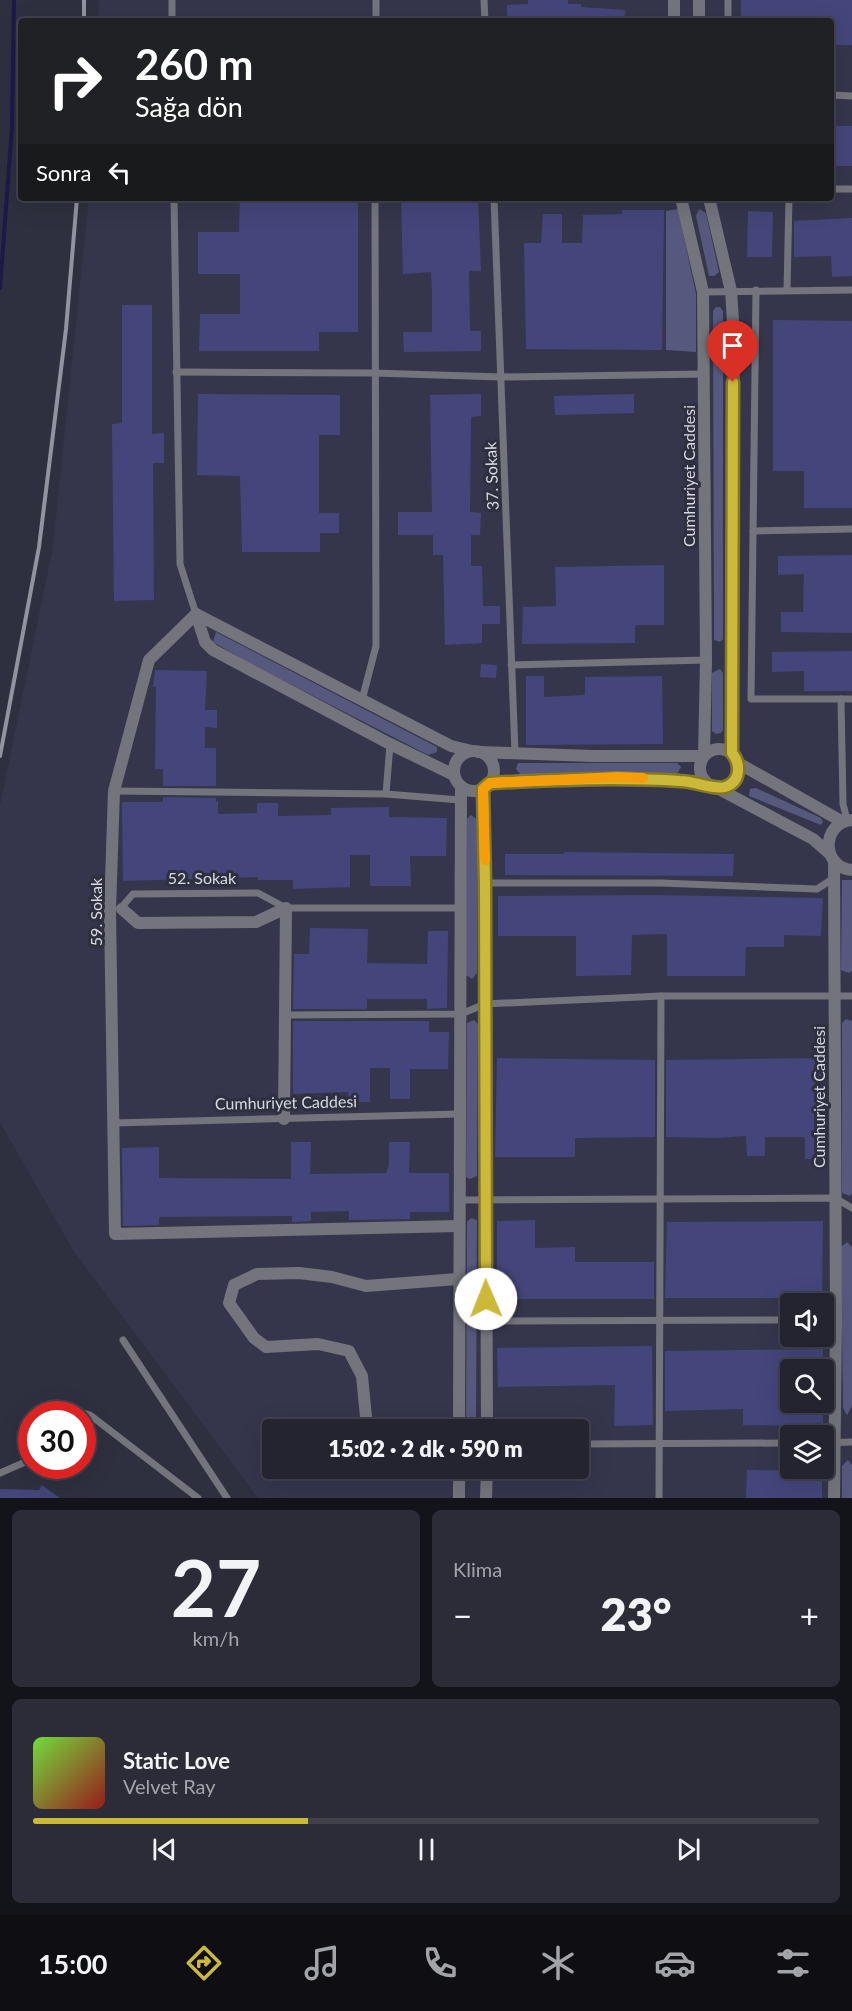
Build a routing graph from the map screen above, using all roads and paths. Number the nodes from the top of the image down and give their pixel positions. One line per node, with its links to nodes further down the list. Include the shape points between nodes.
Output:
1 (172, 0): 7 (lane)
2 (376, 0): 8 (lane)
3 (484, 0): 9 (lane)
4 (674, 0): 10 (street)
5 (699, 0): 11 (street)
6 (728, 0): 12 (lane)
7 (172, 18)
8 (376, 18)
9 (485, 18)
10 (674, 18)
11 (699, 18)
12 (728, 18)
13 (834, 95): 14 (lane)
14 (852, 96)
15 (834, 189): 16 (lane)
16 (852, 189)
17 (174, 201): 28 (lane)
18 (375, 201): 29 (lane)
19 (494, 201): 31 (lane, 37. Sokak)
20 (682, 201): 25 (street, Cumhuriyet Caddesi)
21 (710, 201): 26 (street)
22 (789, 201): 23 (lane)
23 (787, 290): 24 (lane); 27 (lane)
24 (852, 290)
25 (703, 291): 26 (lane); 30 (street, Cumhuriyet Caddesi)
26 (731, 291): 27 (lane); 44 (street)
27 (756, 291): 33 (lane)
28 (176, 372): 29 (lane); 34 (lane, via 180,564)
29 (374, 373): 31 (lane); 39 (lane, via 376,646)
30 (704, 374): 31 (lane); 35 (street, Cumhuriyet Caddesi)
31 (501, 377): 36 (lane, 37. Sokak)
32 (852, 529): 33 (lane)
33 (753, 531): 37 (lane, via 752,699)
34 (196, 614): 39 (street); 40 (street, via 205,642 213,650); 49 (street, 59. Sokak, via 149,660)
35 (706, 660): 36 (lane); 43 (street, Cumhuriyet Caddesi)
36 (511, 665): 42 (lane, 37. Sokak)
37 (841, 699): 38 (lane); 52 (lane, via 843,804)
38 (852, 699)
39 (362, 700): 41 (street, via 451,746)
40 (390, 744): 45 (street); 50 (lane)
41 (475, 752): 42 (street); 45 (street, via 465,753 456,762); 46 (street, via 489,758 492,764 493,777)
42 (515, 753): 43 (street)
43 (704, 756): 44 (street, via 714,749 726,750); 48 (street, via 701,776)
44 (735, 758): 48 (street, via 739,770 734,781); 52 (street)
45 (454, 775): 47 (street)
46 (486, 786): 47 (street, via 473,792); 48 (street, via 618,777 695,781); 56 (street)
47 (460, 787): 51 (street)
48 (713, 787): 53 (street, via 813,839)
49 (114, 791): 50 (lane); 59 (street, 59. Sokak)
50 (386, 794): 51 (lane)
51 (460, 800): 58 (street)
52 (847, 821): 53 (street, Cumhuriyet Caddesi, via 829,837)
53 (832, 858): 54 (street, via 840,867); 55 (street, Cumhuriyet Caddesi)
54 (852, 870)
55 (834, 878): 56 (lane, via 817,889 662,883); 61 (street, Cumhuriyet Caddesi)
56 (485, 883): 63 (street)
57 (286, 908): 58 (lane, 52. Sokak); 59 (street, 52. Sokak, via 256,922 150,923 138,923); 59 (lane, 52. Sokak, via 258,892 133,894); 65 (street)
58 (460, 908): 64 (street)
59 (116, 909): 68 (street, 59. Sokak)
60 (661, 996): 61 (lane); 63 (lane); 69 (lane)
61 (834, 996): 62 (lane); 70 (street, Cumhuriyet Caddesi)
62 (852, 996)
63 (485, 1004): 64 (lane); 72 (street)
64 (461, 1014): 65 (lane); 66 (street)
65 (285, 1015): 67 (street)
66 (459, 1114): 67 (lane, Cumhuriyet Caddesi); 71 (street)
67 (284, 1119): 68 (lane, Cumhuriyet Caddesi)
68 (114, 1123): 74 (street, 59. Sokak, via 115,1234)
69 (660, 1197): 70 (lane); 72 (lane); 77 (lane)
70 (835, 1198): 73 (lane); 76 (street, Cumhuriyet Caddesi)
71 (458, 1200): 72 (lane); 74 (street)
72 (485, 1200): 79 (street)
73 (852, 1208)
74 (458, 1226): 75 (street)
75 (458, 1279): 83 (street, via 366,1286 299,1273 257,1274 234,1285 229,1303 254,1338 266,1347 318,1344 349,1351 362,1376); 84 (street)
76 (831, 1293)
77 (660, 1320): 78 (lane); 79 (lane); 91 (lane)
78 (780, 1320)
79 (486, 1321): 85 (street)
80 (123, 1340): 98 (lane)
81 (830, 1347): 86 (street, Cumhuriyet Caddesi)
82 (96, 1419): 97 (lane)
83 (367, 1419)
84 (459, 1419)
85 (487, 1419)
86 (829, 1425)
87 (852, 1442): 89 (lane)
88 (780, 1443): 91 (lane)
89 (834, 1443)
90 (589, 1444): 91 (lane)
91 (659, 1445): 101 (lane)
92 (18, 1466): 93 (lane)
93 (0, 1473)
94 (459, 1479): 99 (street)
95 (487, 1479): 100 (street)
96 (832, 1479): 102 (street, Cumhuriyet Caddesi)
97 (198, 1498)
98 (226, 1498)
99 (459, 1498)
100 (486, 1498)
101 (658, 1498)
102 (834, 1498)

